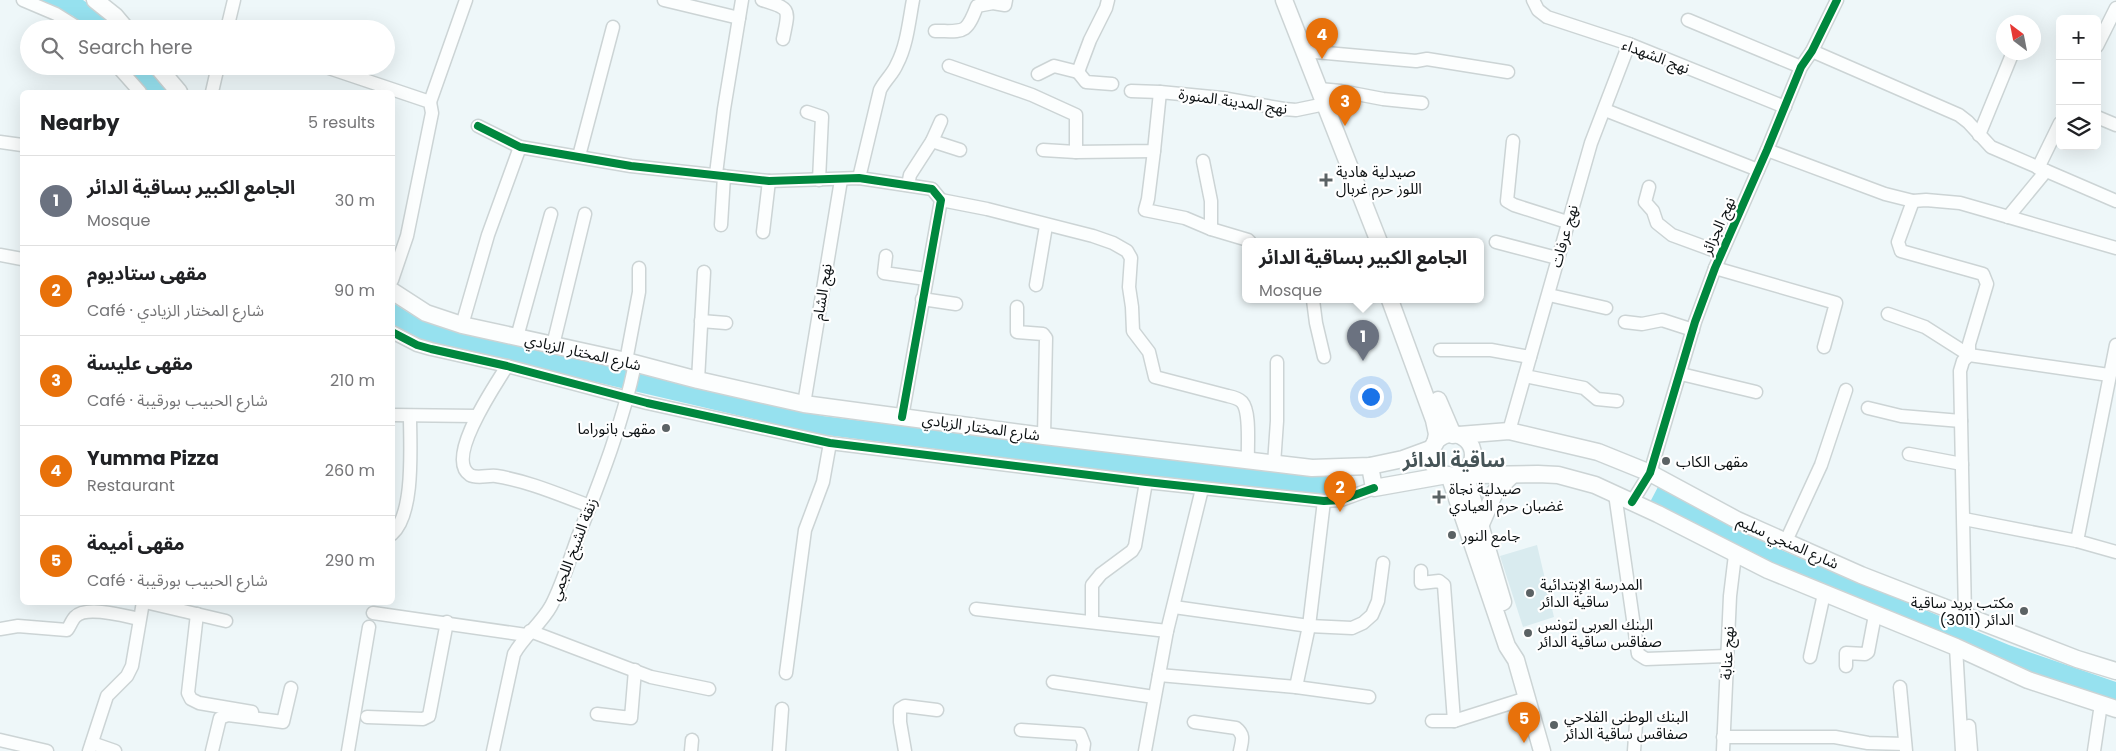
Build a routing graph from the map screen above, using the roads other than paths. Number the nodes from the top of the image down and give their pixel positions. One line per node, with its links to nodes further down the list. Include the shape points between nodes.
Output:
1 (24, 0): 18 (street)
2 (95, 0): 19 (main road)
3 (234, 0): 20 (street)
4 (466, 0): 48 (street)
5 (664, 0): 17 (street)
6 (742, 0): 17 (street)
7 (762, 0): 25 (street, via 786,10 788,15)
8 (913, 0): 74 (street, via 897,65 880,90)
9 (1006, 0): 15 (street, via 1005,6)
10 (1108, 0): 32 (street)
11 (1276, 0): 47 (main road)
12 (1284, 0): 27 (main road)
13 (1532, 0): 26 (street, نهج الشهداء, via 1547,17)
14 (1837, 0): 28 (street, نهج الجزائر)
15 (973, 3): 23 (street, via 970,25 961,31)
16 (2116, 8): 24 (street)
17 (740, 18): 73 (street, via 724,109)
18 (66, 20)
19 (118, 20)
20 (231, 20)
21 (1688, 20): 31 (street)
22 (613, 27): 69 (street)
23 (935, 31)
24 (2101, 38)
25 (783, 39)
26 (1629, 44): 50 (street, نهج الشهداء); 51 (street, نهج عرفات)
27 (1304, 51): 33 (street, via 1416,61 1427,59); 47 (main road)
28 (1812, 51): 31 (street, نهج الجزائر); 58 (street, via 1959,115)
29 (2010, 60): 58 (street)
30 (949, 66): 68 (street, via 1032,95 1076,115)
31 (1801, 67): 50 (street, نهج الجزائر)
32 (1078, 72): 34 (street, via 1054,66); 39 (street, via 1086,82)
33 (1508, 72)
34 (1038, 74)
35 (126, 75): 40 (street)
36 (165, 75): 41 (main road)
37 (216, 75): 42 (street)
38 (350, 75): 43 (street)
39 (1112, 84)
40 (138, 90)
41 (177, 90)
42 (212, 90)
43 (394, 90)
44 (395, 90): 48 (street)
45 (1131, 91): 46 (street)
46 (1160, 92): 47 (street, نهج المدينة المنورة, via 1296,110); 67 (street, نهج المدينة المنورة)
47 (1321, 100): 49 (street, نهج المدينة المنورة, via 1341,91 1383,100); 92 (main road); 93 (main road)
48 (430, 102): 103 (street, via 432,113 416,200)
49 (1422, 102)
50 (1785, 107): 66 (street, نهج الجزائر)
51 (1604, 110): 72 (street); 86 (street, نهج عرفات, via 1590,143)
52 (807, 112): 75 (street, via 822,117)
53 (2101, 120): 56 (street)
54 (942, 121): 59 (street)
55 (478, 126): 63 (street)
56 (2116, 126)
57 (2056, 133): 71 (street)
58 (1979, 135): 71 (street, via 1991,148)
59 (932, 141): 64 (street); 78 (street, via 910,175)
60 (1513, 141): 86 (street, via 1507,201)
61 (0, 142): 62 (street)
62 (20, 145)
63 (520, 147): 69 (street); 120 (street, via 488,235)
64 (960, 150)
65 (1043, 150): 68 (street)
66 (1767, 150): 72 (street, نهج الجزائر); 81 (street, via 1885,194)
67 (1154, 151): 68 (street); 89 (street, نهج المدينة المنورة, via 1145,210 1185,218)
68 (1076, 152)
69 (579, 156): 73 (street, via 648,168)
70 (1202, 161): 89 (street, via 1211,201)
71 (2042, 169): 82 (street); 85 (street)
72 (1758, 170): 96 (street, نهج الجزائر)
73 (720, 175): 77 (street); 87 (street)
74 (860, 178): 76 (street); 78 (street)
75 (819, 180): 76 (street); 77 (street)
76 (841, 180): 142 (street, نهج الشام)
77 (769, 181): 90 (street)
78 (908, 185): 80 (street, via 932,189)
79 (1649, 187): 96 (street, via 1645,202 1657,223 1672,235)
80 (941, 200): 88 (street); 105 (street)
81 (1913, 200): 85 (street, via 1960,203); 128 (street, via 1898,242 1901,251 1983,274 1987,284)
82 (2116, 201)
83 (551, 214): 123 (street)
84 (585, 214): 124 (street)
85 (2008, 218): 95 (street)
86 (1567, 222): 100 (street, نهج عرفات)
87 (721, 225)
88 (1046, 226): 106 (street); 155 (street, via 1093,236 1127,250 1131,258 1129,287 1133,331 1149,352 1155,377 1233,397 1244,404)
89 (1211, 229): 91 (street)
90 (763, 232)
91 (1242, 238)
92 (1367, 238)
93 (1378, 238)
94 (1496, 242): 100 (street)
95 (2116, 248)
96 (1721, 253): 102 (street, نهج الجزائر)
97 (0, 255): 99 (street)
98 (886, 256): 105 (street, via 884,273)
99 (20, 258)
100 (1557, 258): 108 (street, نهج عرفات)
101 (639, 268): 131 (street, زنقة الشيخ اللجمي)
102 (1715, 268): 121 (street, نهج الجزائر); 126 (street, via 1836,303)
103 (395, 271)
104 (704, 272): 117 (street)
105 (926, 279): 109 (street)
106 (1036, 285)
107 (395, 293): 120 (main road, شارع المختار الزيادي, via 426,313)
108 (1548, 295): 115 (street); 130 (street, نهج عرفات)
109 (922, 299): 113 (street); 147 (street)
110 (1313, 303): 129 (street)
111 (1391, 303): 153 (main road, via 1434,420 1437,434)
112 (1402, 303): 150 (main road, via 1442,412)
113 (956, 304)
114 (1017, 307): 151 (street, via 1017,332 1043,334 1046,338)
115 (1606, 308)
116 (1888, 314): 128 (street, via 1925,327)
117 (702, 321): 119 (street); 137 (street)
118 (1625, 322): 121 (street, via 1642,324 1662,320)
119 (726, 323)
120 (462, 325): 123 (main road, شارع المختار الزيادي)
121 (1693, 330): 134 (street, نهج الجزائر)
122 (395, 334): 133 (street, via 417,345)
123 (517, 337): 124 (main road, شارع المختار الزيادي)
124 (553, 345): 131 (main road, شارع المختار الزيادي)
125 (2116, 345): 135 (street)
126 (1824, 346)
127 (1440, 350): 130 (street, via 1491,350)
128 (1968, 355): 135 (street); 148 (street, via 1960,371)
129 (1324, 357)
130 (1530, 357): 136 (street, نهج عرفات)
131 (630, 362): 137 (main road, شارع المختار الزيادي); 140 (street, زنقة الشيخ اللجمي)
132 (1276, 362): 156 (street)
133 (507, 366): 140 (street); 146 (street)
134 (1681, 374): 139 (street); 160 (street, نهج الجزائر)
135 (2109, 375): 174 (street)
136 (1525, 376): 141 (street, via 1584,388 1597,399); 149 (street, نهج عرفات)
137 (698, 380): 142 (main road, شارع المختار الزيادي)
138 (1846, 390): 173 (street, via 1821,465)
139 (1756, 392)
140 (628, 398): 152 (street); 169 (street, زنقة الشيخ اللجمي)
141 (1617, 401)
142 (804, 404): 147 (main road, شارع المختار الزيادي)
143 (1868, 408): 148 (street, via 1901,416)
144 (395, 415): 145 (street)
145 (410, 416): 146 (street); 172 (street, via 408,498)
146 (476, 416): 169 (street, via 465,448 465,469 469,474 522,482)
147 (902, 417): 151 (main road, شارع المختار الزيادي)
148 (1961, 420): 157 (street)
149 (1509, 431): 150 (main road, شارع المنجي سليم); 160 (main road, شارع المنجي سليم, via 1598,452)
150 (1456, 435): 153 (main road, via 1444,436); 159 (main road, via 1467,441 1472,450 1473,460)
151 (1044, 436): 155 (main road, شارع المختار الزيادي)
152 (830, 443): 163 (street); 204 (street, via 822,482 805,530)
153 (1434, 446): 158 (main road, شارع المختار الزيادي, via 1403,460); 162 (main road, via 1432,458 1435,467)
154 (1909, 454): 157 (street)
155 (1248, 461): 156 (main road, شارع المختار الزيادي)
156 (1274, 464): 158 (main road, شارع المختار الزيادي, via 1312,468)
157 (1962, 464): 170 (street)
158 (1370, 466): 164 (main road)
159 (1468, 469): 161 (main road, via 1477,475); 162 (main road, via 1458,475); 171 (main road, via 1468,484)
160 (1650, 473): 168 (street, نهج الجزائر); 173 (main road, شارع المنجي سليم, via 1738,520)
161 (1512, 474): 166 (main road, via 1558,475); 171 (main road, via 1495,492)
162 (1448, 475): 164 (main road); 200 (main road, via 1507,646)
163 (1146, 482): 165 (street); 191 (street, via 1135,546 1092,585)
164 (1374, 488): 167 (street, via 1341,500)
165 (1202, 489): 167 (street); 182 (street)
166 (1615, 494): 168 (main road); 198 (street, via 1638,654 1646,659)
167 (1324, 501): 192 (street)
168 (1632, 502): 176 (main road)
169 (590, 506): 196 (street, زنقة الشيخ اللجمي, via 554,599 546,614)
170 (1964, 519): 174 (street); 187 (street)
171 (1480, 524): 200 (main road, via 1516,644)
172 (395, 531)
173 (1786, 541): 187 (main road, شارع المنجي سليم, via 1861,575)
174 (2077, 541): 175 (street)
175 (2116, 552)
176 (1735, 555): 179 (main road); 198 (street, نهج عنابة)
177 (1383, 563): 192 (street, via 1378,601 1363,623 1352,628)
178 (1421, 571): 221 (street, via 1421,583 1444,584)
179 (1824, 594): 186 (main road); 199 (street)
180 (143, 605): 188 (street)
181 (157, 605): 185 (street)
182 (1174, 607): 192 (street); 195 (street)
183 (976, 609): 191 (street)
184 (373, 612): 190 (street)
185 (197, 614): 189 (street); 217 (street, via 188,693 191,699)
186 (1875, 615): 197 (main road); 201 (street, via 1868,652 1846,653)
187 (1966, 616): 203 (main road, شارع المنجي سليم)
188 (139, 619): 194 (street, via 85,612 75,616 66,630 18,626); 227 (street, via 132,666 127,676 107,696)
189 (226, 621)
190 (447, 622): 196 (street); 219 (street, via 429,716 423,719)
191 (1092, 622): 195 (street)
192 (1309, 626): 207 (street)
193 (369, 627): 232 (street)
194 (0, 629)
195 (1167, 631): 205 (street)
196 (528, 632): 202 (street); 233 (street, زنقة الشيخ اللجمي, via 510,667)
197 (1960, 649): 214 (main road, via 2028,680); 242 (street); 243 (street)
198 (1726, 656): 225 (street, نهج عنابة)
199 (1810, 657)
200 (1516, 660): 213 (main road)
201 (1846, 666)
202 (635, 670): 210 (street, via 651,677); 218 (street, via 631,718)
203 (2116, 671)
204 (786, 673)
205 (1159, 675): 207 (street); 211 (street)
206 (1053, 682): 211 (street)
207 (1296, 687): 212 (street)
208 (1900, 687): 228 (street)
209 (291, 688): 231 (street, via 284,722 228,715 220,718)
210 (709, 689)
211 (1154, 697): 237 (street)
212 (1369, 698)
213 (1527, 698): 221 (street); 239 (main road)
214 (2108, 707): 244 (street)
215 (782, 709): 234 (street)
216 (937, 710): 235 (street, via 905,706 900,709)
217 (252, 712)
218 (597, 714)
219 (367, 717)
220 (1432, 721): 221 (street)
221 (1454, 721)
222 (1194, 722): 238 (street, via 1236,728 1243,738)
223 (1636, 724): 240 (street)
224 (1021, 730): 236 (street, via 1080,734)
225 (1723, 737): 228 (street, via 1835,737); 241 (street, نهج عنابة)
226 (0, 740): 229 (street)
227 (90, 747): 230 (street)
228 (1906, 747)
229 (47, 751)
230 (115, 751)
231 (212, 751)
232 (348, 751)
233 (493, 751)
234 (779, 751)
235 (905, 751)
236 (1083, 751)
237 (1145, 751)
238 (1240, 751)
239 (1542, 751)
240 (1634, 751)
241 (1723, 751)
242 (1962, 751)
243 (1971, 751)
244 (2094, 751)

